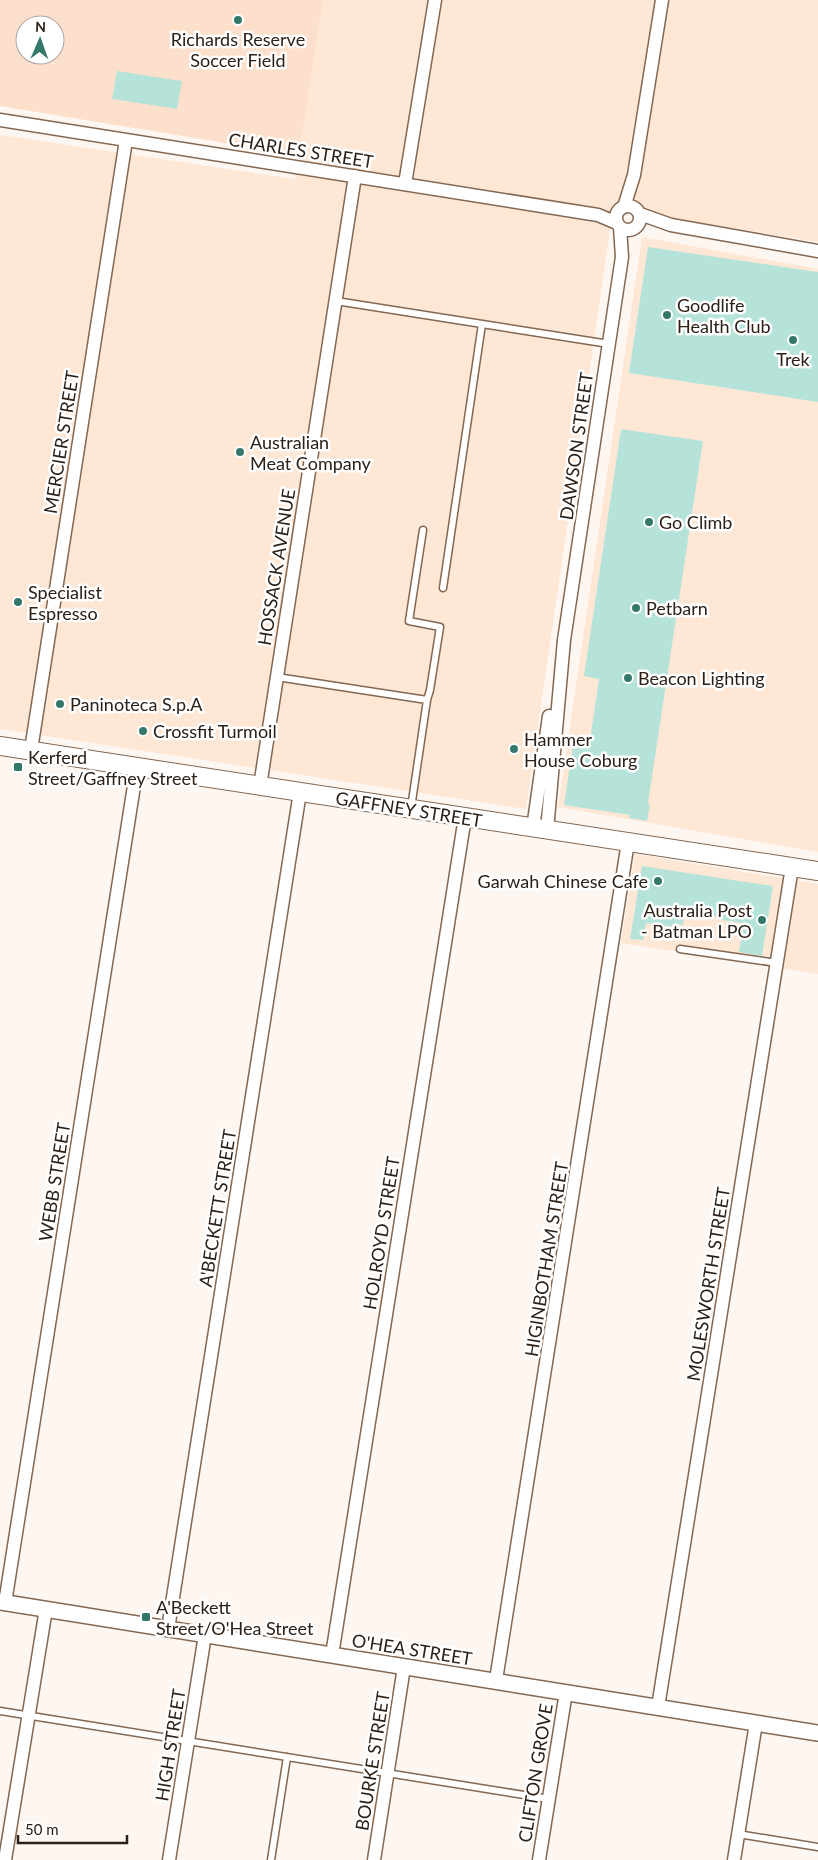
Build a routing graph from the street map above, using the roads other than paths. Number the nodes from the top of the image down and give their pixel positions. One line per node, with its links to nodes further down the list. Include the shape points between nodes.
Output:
1 (435, 0): 6 (street)
2 (662, 0): 7 (street, DAWSON STREET)
3 (0, 120): 4 (street, CHARLES STREET)
4 (126, 140): 5 (street, CHARLES STREET); 17 (street, MERCIER STREET)
5 (355, 176): 6 (street, CHARLES STREET); 9 (street, HOSSACK AVENUE)
6 (404, 184): 7 (street, CHARLES STREET)
7 (628, 218): 8 (street, CHARLES STREET); 11 (street, DAWSON STREET)
8 (818, 251)
9 (336, 301): 10 (lane); 14 (street, HOSSACK AVENUE)
10 (482, 324): 11 (lane); 13 (lane)
11 (609, 344): 23 (street, DAWSON STREET, via 564,640 552,697)
12 (423, 530): 15 (lane, via 409,621 440,627)
13 (444, 588)
14 (277, 677): 15 (lane); 19 (street, HOSSACK AVENUE)
15 (426, 700): 21 (lane)
16 (0, 746): 17 (main road, GAFFNEY STREET)
17 (31, 750): 18 (main road, GAFFNEY STREET)
18 (138, 767): 19 (main road, GAFFNEY STREET); 29 (street, WEBB STREET)
19 (260, 786): 20 (main road, GAFFNEY STREET)
20 (300, 792): 21 (main road, GAFFNEY STREET); 31 (street, A'BECKETT STREET)
21 (411, 809): 22 (main road, GAFFNEY STREET)
22 (465, 817): 23 (main road, GAFFNEY STREET); 33 (street, HOLROYD STREET)
23 (540, 829): 24 (main road, GAFFNEY STREET)
24 (628, 842): 25 (main road, GAFFNEY STREET); 35 (street, HIGINBOTHAM STREET)
25 (792, 867): 26 (main road, GAFFNEY STREET); 28 (street, MOLESWORTH STREET)
26 (818, 871)
27 (680, 949): 28 (lane)
28 (777, 963): 37 (street, MOLESWORTH STREET)
29 (2, 1602): 30 (street, O'HEA STREET)
30 (46, 1609): 31 (street, O'HEA STREET); 39 (street)
31 (168, 1629): 32 (street, O'HEA STREET)
32 (205, 1635): 33 (street, O'HEA STREET); 42 (street, HIGH STREET)
33 (332, 1656): 34 (street, O'HEA STREET)
34 (404, 1667): 35 (street, O'HEA STREET); 44 (street, BOURKE STREET)
35 (496, 1680): 36 (street, O'HEA STREET)
36 (566, 1692): 37 (street, O'HEA STREET); 45 (street, CLIFTON GROVE)
37 (658, 1707): 40 (street, O'HEA STREET)
38 (0, 1711): 39 (lane)
39 (29, 1716): 42 (lane); 48 (street)
40 (756, 1723): 41 (street, O'HEA STREET); 46 (street)
41 (818, 1733)
42 (188, 1741): 43 (lane); 49 (street, HIGH STREET)
43 (287, 1757): 44 (lane); 50 (lane)
44 (388, 1773): 45 (lane); 51 (street, BOURKE STREET)
45 (548, 1800): 52 (street, CLIFTON GROVE)
46 (738, 1834): 47 (lane); 53 (street)
47 (818, 1847)
48 (5, 1860)
49 (169, 1860)
50 (270, 1860)
51 (374, 1860)
52 (539, 1860)
53 (734, 1860)

